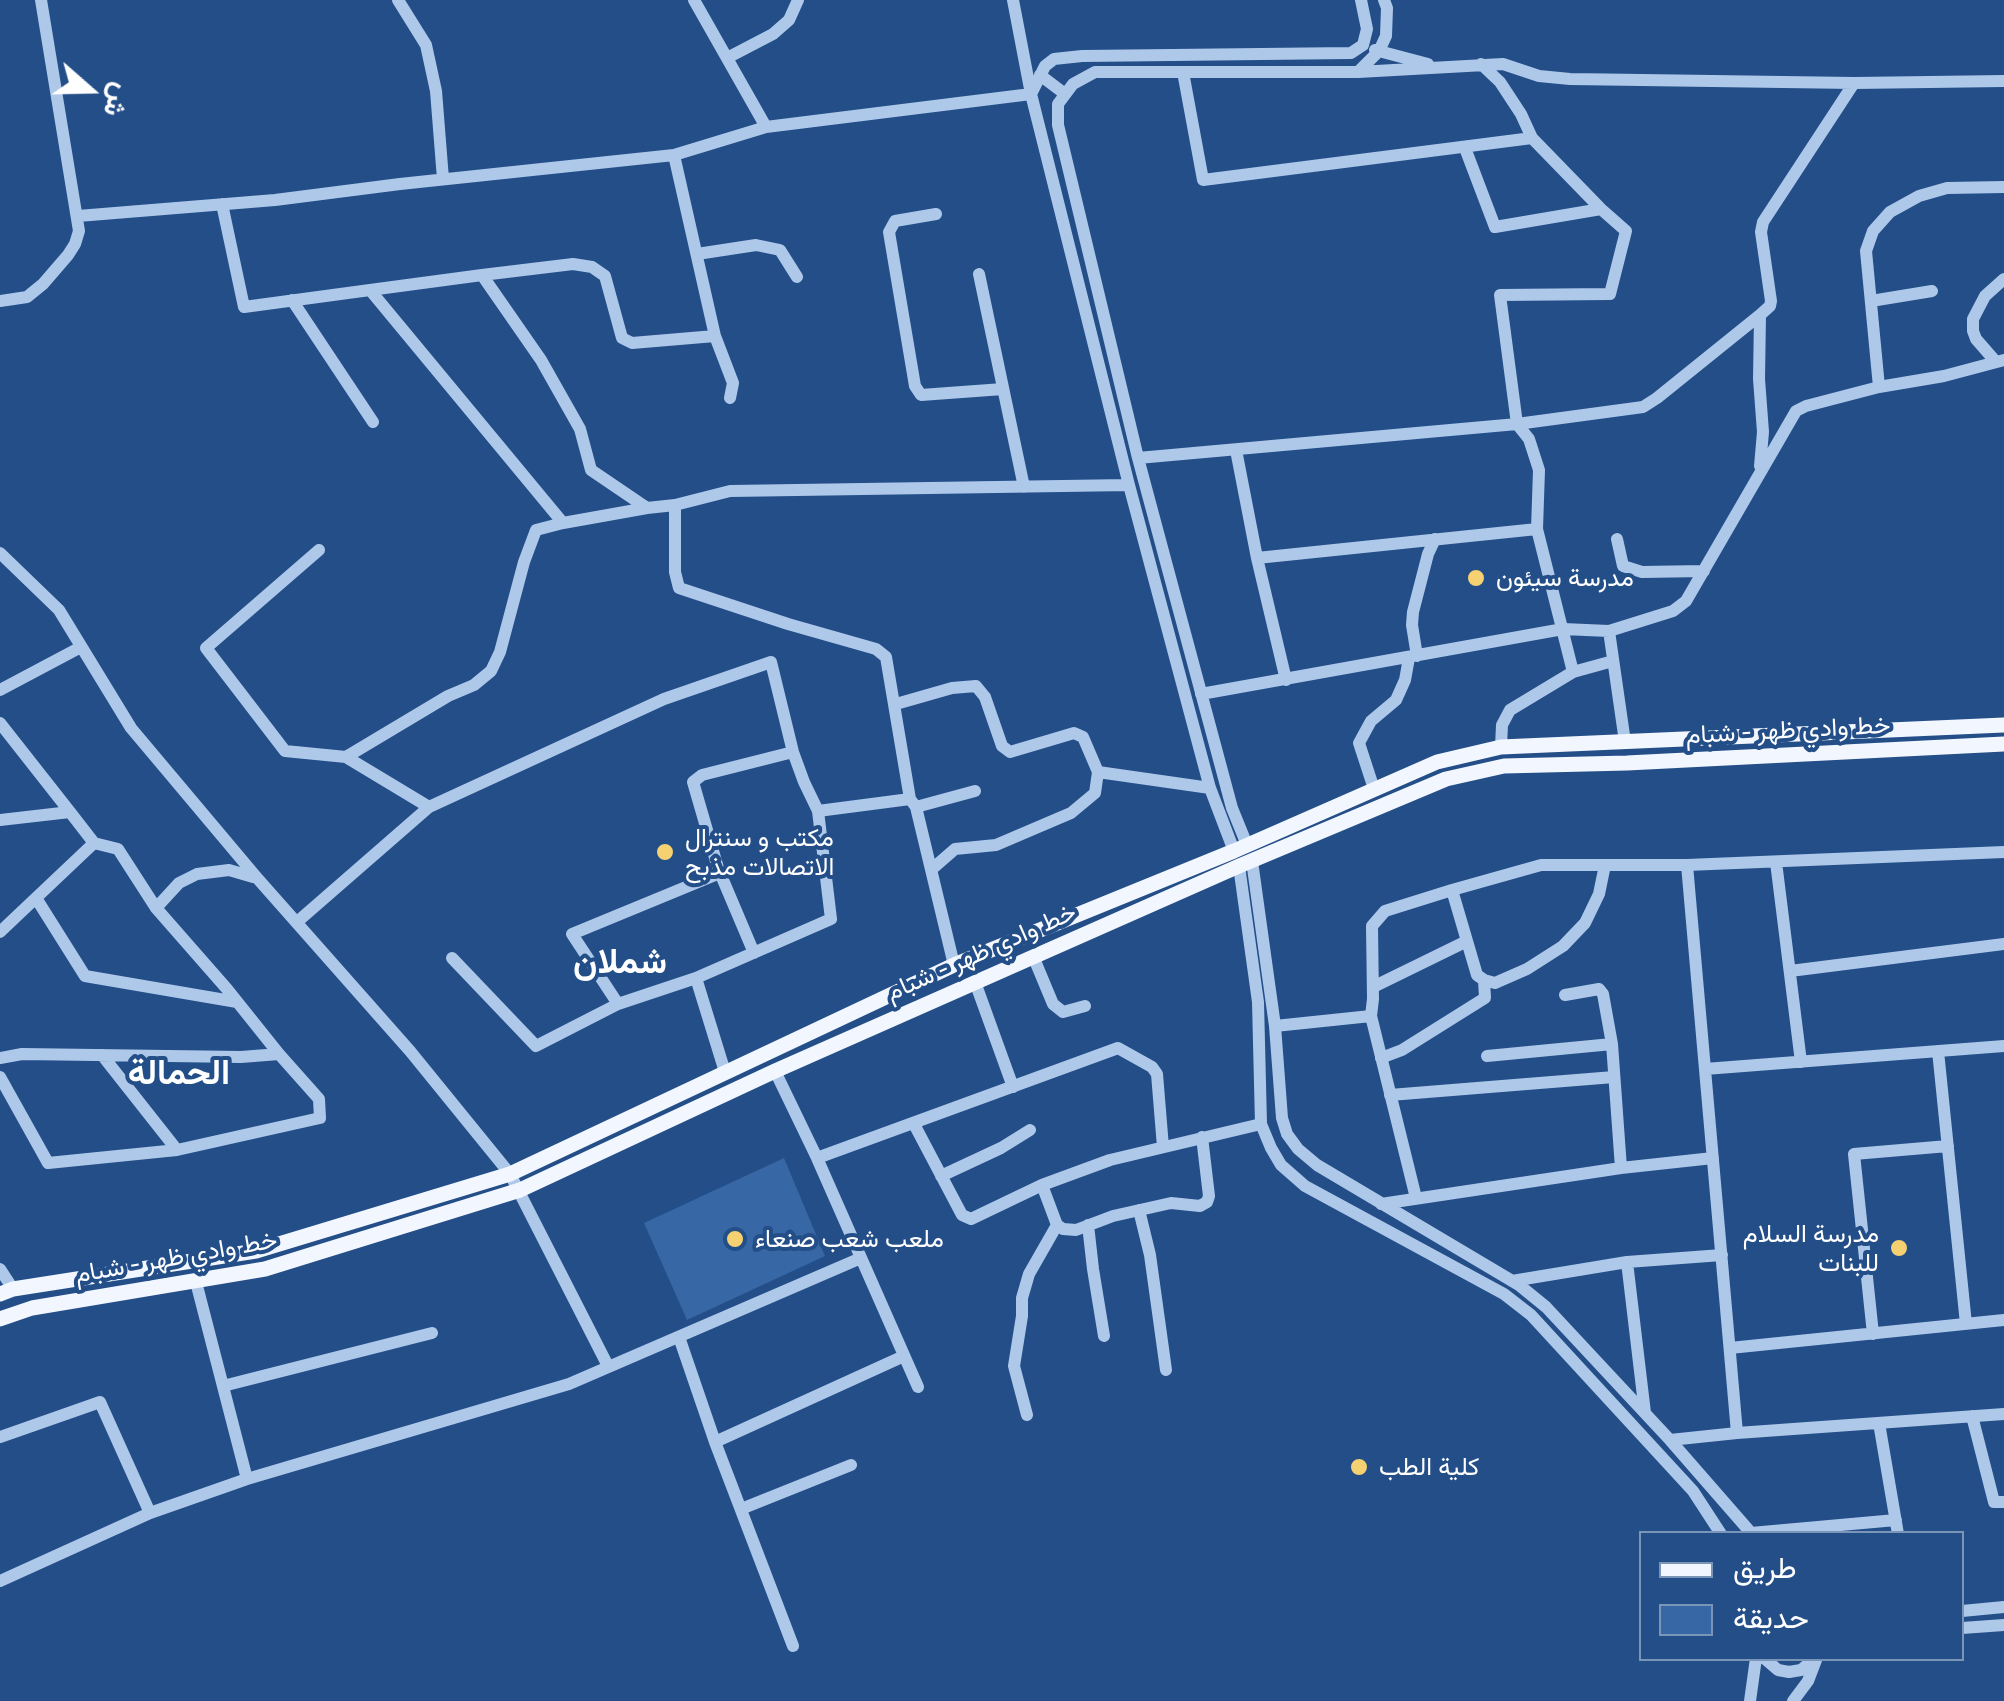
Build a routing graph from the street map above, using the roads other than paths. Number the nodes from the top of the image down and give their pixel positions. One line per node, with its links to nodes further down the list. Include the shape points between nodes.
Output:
1 (42, 0): 29 (street)
2 (398, 0): 24 (street, via 426,45)
3 (694, 0): 10 (street)
4 (798, 0): 10 (street, via 790,20)
5 (1012, 0): 18 (street)
6 (1361, 0): 8 (street)
7 (1384, 0): 9 (street, via 1386,36)
8 (1364, 45): 9 (street); 15 (street, via 1332,54 1082,56 1054,59)
9 (1379, 51): 12 (street); 14 (street)
10 (727, 58): 20 (street)
11 (1481, 64): 12 (street); 17 (street, via 1570,79); 21 (street, via 1500,82)
12 (1453, 68): 14 (street)
13 (1184, 72): 14 (street); 19 (street, via 1096,72); 22 (street, via 1203,180)
14 (1358, 72)
15 (1040, 75): 18 (street); 19 (street)
16 (2004, 82): 17 (street)
17 (1854, 83): 40 (street, via 1764,222 1771,301)
18 (1031, 94): 20 (street); 51 (street)
19 (1066, 94): 49 (street, via 1058,104 1058,125)
20 (766, 127): 23 (street)
21 (1532, 138): 22 (street); 27 (street)
22 (1465, 148): 27 (street, via 1495,227)
23 (674, 155): 24 (street); 30 (street)
24 (443, 179): 26 (street)
25 (2004, 187): 39 (street, via 1947,188 1890,212 1866,251)
26 (222, 204): 29 (street); 37 (street, via 244,307)
27 (1601, 209): 47 (street, via 1626,231 1610,294 1500,295)
28 (936, 214): 44 (street, via 895,222 889,232 914,386 920,395)
29 (78, 216): 38 (street, via 75,244 42,284 27,297)
30 (697, 254): 33 (street, via 756,245 780,250); 41 (street)
31 (979, 274): 44 (street)
32 (482, 276): 35 (street); 41 (street, via 592,267 605,276 622,338); 54 (street, via 580,429 591,470)
33 (797, 277)
34 (2004, 279): 42 (street, via 1973,319 1976,340)
35 (370, 290): 37 (street); 55 (street)
36 (1932, 291): 39 (street)
37 (292, 300): 46 (street)
38 (0, 301)
39 (1870, 302): 43 (street)
40 (1760, 315): 47 (street, via 1642,407); 50 (street)
41 (715, 336): 45 (street, via 732,383)
42 (2000, 361): 43 (street)
43 (1879, 387): 50 (street, via 1796,411)
44 (1003, 389): 52 (street)
45 (730, 398)
46 (372, 422)
47 (1517, 424): 48 (street); 56 (street, via 1538,470)
48 (1236, 450): 49 (street); 61 (street)
49 (1138, 458): 71 (street)
50 (1759, 475): 62 (street)
51 (1129, 485): 52 (street); 81 (street)
52 (1024, 487): 53 (street, via 730,491)
53 (676, 505): 54 (street); 72 (street, via 679,588 876,649 886,657)
54 (647, 508): 55 (street)
55 (564, 523): 79 (street, via 536,530 491,671)
56 (1537, 529): 57 (street); 63 (street)
57 (1434, 539): 61 (street); 66 (street, via 1413,612)
58 (1616, 539): 62 (street, via 1623,566)
59 (319, 550): 79 (street, via 206,648 285,751)
60 (0, 553): 65 (street, via 59,610)
61 (1257, 558): 69 (street)
62 (1704, 571): 64 (street, via 1679,608)
63 (1563, 629): 64 (street); 66 (street); 68 (street)
64 (1609, 631): 67 (street)
65 (81, 647): 70 (street); 97 (street, via 131,728)
66 (1413, 657): 69 (street); 82 (street, via 1396,700 1370,721 1360,743)
67 (1614, 660): 68 (street); 75 (street)
68 (1573, 672): 77 (street, via 1510,710)
69 (1286, 680): 71 (street)
70 (0, 690)
71 (1201, 694): 91 (street)
72 (896, 704): 80 (street, via 976,686 1010,752 1074,733 1083,737); 84 (street)
73 (0, 724): 87 (street)
74 (2004, 725): 75 (main road, خط وادي ظهر - شبام)
75 (1625, 742): 77 (main road, خط وادي ظهر - شبام)
76 (2004, 744): 91 (main road, خط وادي ظهر - شبام, via 1504,766 1446,779)
77 (1501, 747): 82 (main road, خط وادي ظهر - شبام, via 1437,762)
78 (792, 752): 85 (street, via 771,662 664,699); 86 (street); 96 (street, via 693,782)
79 (346, 757): 85 (street)
80 (1098, 772): 81 (street); 95 (street, via 1094,793 1071,813 996,844 955,849)
81 (1210, 788): 91 (street)
82 (1374, 789): 91 (main road, خط وادي ظهر - شبام)
83 (975, 791): 84 (street)
84 (913, 803): 86 (street); 95 (street)
85 (429, 807): 101 (street)
86 (818, 811): 105 (street, via 831,919)
87 (70, 812): 88 (street); 89 (street)
88 (0, 820)
89 (94, 843): 99 (street); 100 (street, via 118,849)
90 (2004, 852): 92 (street)
91 (1243, 856): 106 (main road, خط وادي ظهر - شبام); 108 (main road, خط وادي ظهر - شبام); 119 (street); 137 (street)
92 (1776, 862): 94 (street); 109 (street)
93 (1605, 865): 94 (street); 98 (street, via 1541,865); 111 (street, via 1592,908 1563,946 1527,969)
94 (1688, 865): 129 (street)
95 (932, 869): 108 (street)
96 (720, 873): 105 (street); 116 (street, via 572,934)
97 (258, 879): 100 (street, via 230,870 196,874); 101 (street)
98 (1452, 890): 103 (street); 113 (street, via 1385,912 1372,926)
99 (36, 898): 102 (street); 115 (street, via 85,976)
100 (156, 908): 115 (street)
101 (296, 922): 146 (street)
102 (0, 932)
103 (1467, 941): 111 (street); 113 (street)
104 (2004, 944): 109 (street)
105 (754, 953): 110 (street)
106 (1033, 956): 112 (main road, خط وادي ظهر - شبام); 117 (street, via 1053,1004 1063,1012)
107 (452, 958): 116 (street, via 536,1046)
108 (954, 965): 131 (main road, خط وادي ظهر - شبام)
109 (1790, 971): 128 (street)
110 (696, 978): 116 (street); 131 (street)
111 (1484, 980): 127 (street, via 1485,998)
112 (975, 982): 130 (main road, خط وادي ظهر - شبام); 134 (street)
113 (1373, 987): 118 (street)
114 (1565, 995): 120 (street, via 1599,989)
115 (237, 1002): 123 (street)
116 (618, 1004)
117 (1084, 1006)
118 (1370, 1016): 119 (street); 127 (street)
119 (1275, 1026): 151 (street, via 1287,1134 1317,1165)
120 (1612, 1044): 125 (street); 133 (street)
121 (2004, 1046): 122 (street)
122 (1938, 1051): 128 (street); 140 (street)
123 (280, 1054): 124 (street); 142 (street, via 319,1098 320,1118)
124 (102, 1055): 126 (street); 142 (street)
125 (1488, 1056)
126 (0, 1058)
127 (1380, 1058): 135 (street)
128 (1801, 1062): 129 (street)
129 (1706, 1069): 144 (street)
130 (775, 1070): 143 (street); 149 (main road, خط وادي ظهر - شبام)
131 (725, 1072): 146 (main road, خط وادي ظهر - شبام)
132 (0, 1077): 142 (street, via 48,1163)
133 (1614, 1077): 135 (street); 145 (street)
134 (1013, 1087): 136 (street); 141 (street, via 1118,1048 1157,1074)
135 (1390, 1094): 150 (street)
136 (914, 1124): 143 (street); 147 (street)
137 (1262, 1124): 139 (street); 190 (street, via 1281,1165 1304,1186 1532,1315 1694,1492)
138 (1030, 1130): 147 (street)
139 (1202, 1137): 141 (street); 152 (street, via 1207,1202)
140 (1948, 1146): 164 (street); 166 (street, via 1854,1154)
141 (1163, 1147): 148 (street)
142 (177, 1150)
143 (817, 1158): 156 (street)
144 (1713, 1158): 145 (street); 155 (street)
145 (1622, 1168): 150 (street)
146 (510, 1174): 149 (street); 161 (main road, خط وادي ظهر - شبام, via 256,1251)
147 (941, 1176): 148 (street, via 962,1216 971,1219)
148 (1042, 1185): 153 (street)
149 (520, 1190): 160 (main road, خط وادي ظهر - شبام, via 265,1269); 171 (street)
150 (1416, 1198): 151 (street)
151 (1382, 1204): 159 (street)
152 (1138, 1210): 154 (street); 172 (street)
153 (1057, 1225): 154 (street); 177 (street, via 1022,1298 1014,1366)
154 (1088, 1225): 167 (street)
155 (1722, 1255): 157 (street); 169 (street)
156 (861, 1258): 168 (street); 170 (street)
157 (1627, 1262): 159 (street); 175 (street)
158 (0, 1269): 161 (street)
159 (1512, 1281): 175 (street, via 1546,1307)
160 (196, 1282): 162 (main road, خط وادي ظهر - شبام); 173 (street)
161 (6, 1292)
162 (0, 1319)
163 (2004, 1320): 164 (street)
164 (1966, 1324): 166 (street)
165 (432, 1333): 173 (street)
166 (1872, 1334): 169 (street)
167 (1104, 1336)
168 (679, 1337): 171 (street); 183 (street)
169 (1730, 1348): 180 (street)
170 (904, 1356): 174 (street); 183 (street)
171 (608, 1366): 185 (street, via 569,1384)
172 (1166, 1370)
173 (223, 1386): 185 (street)
174 (918, 1387)
175 (1645, 1413): 182 (street)
176 (2004, 1414): 178 (street)
177 (1027, 1415)
178 (1972, 1416): 179 (street); 186 (street, via 1994,1502)
179 (1879, 1422): 180 (street); 189 (street)
180 (1737, 1432): 182 (street)
181 (0, 1438): 188 (street, via 100,1402)
182 (1670, 1440): 191 (street)
183 (716, 1442): 187 (street)
184 (851, 1465): 187 (street)
185 (248, 1479): 188 (street)
186 (2004, 1502)
187 (740, 1508): 198 (street)
188 (150, 1512): 193 (street)
189 (1897, 1527): 192 (street)
190 (1719, 1531)
191 (1749, 1531)
192 (1800, 1531)
193 (0, 1580)
194 (2004, 1607): 195 (street)
195 (1964, 1611)
196 (2004, 1624): 197 (street)
197 (1964, 1628)
198 (793, 1646)
199 (1756, 1661): 203 (street)
200 (1768, 1661): 201 (street, via 1790,1672)
201 (1812, 1661)
202 (1815, 1661): 204 (street)
203 (1750, 1701)
204 (1792, 1701)

